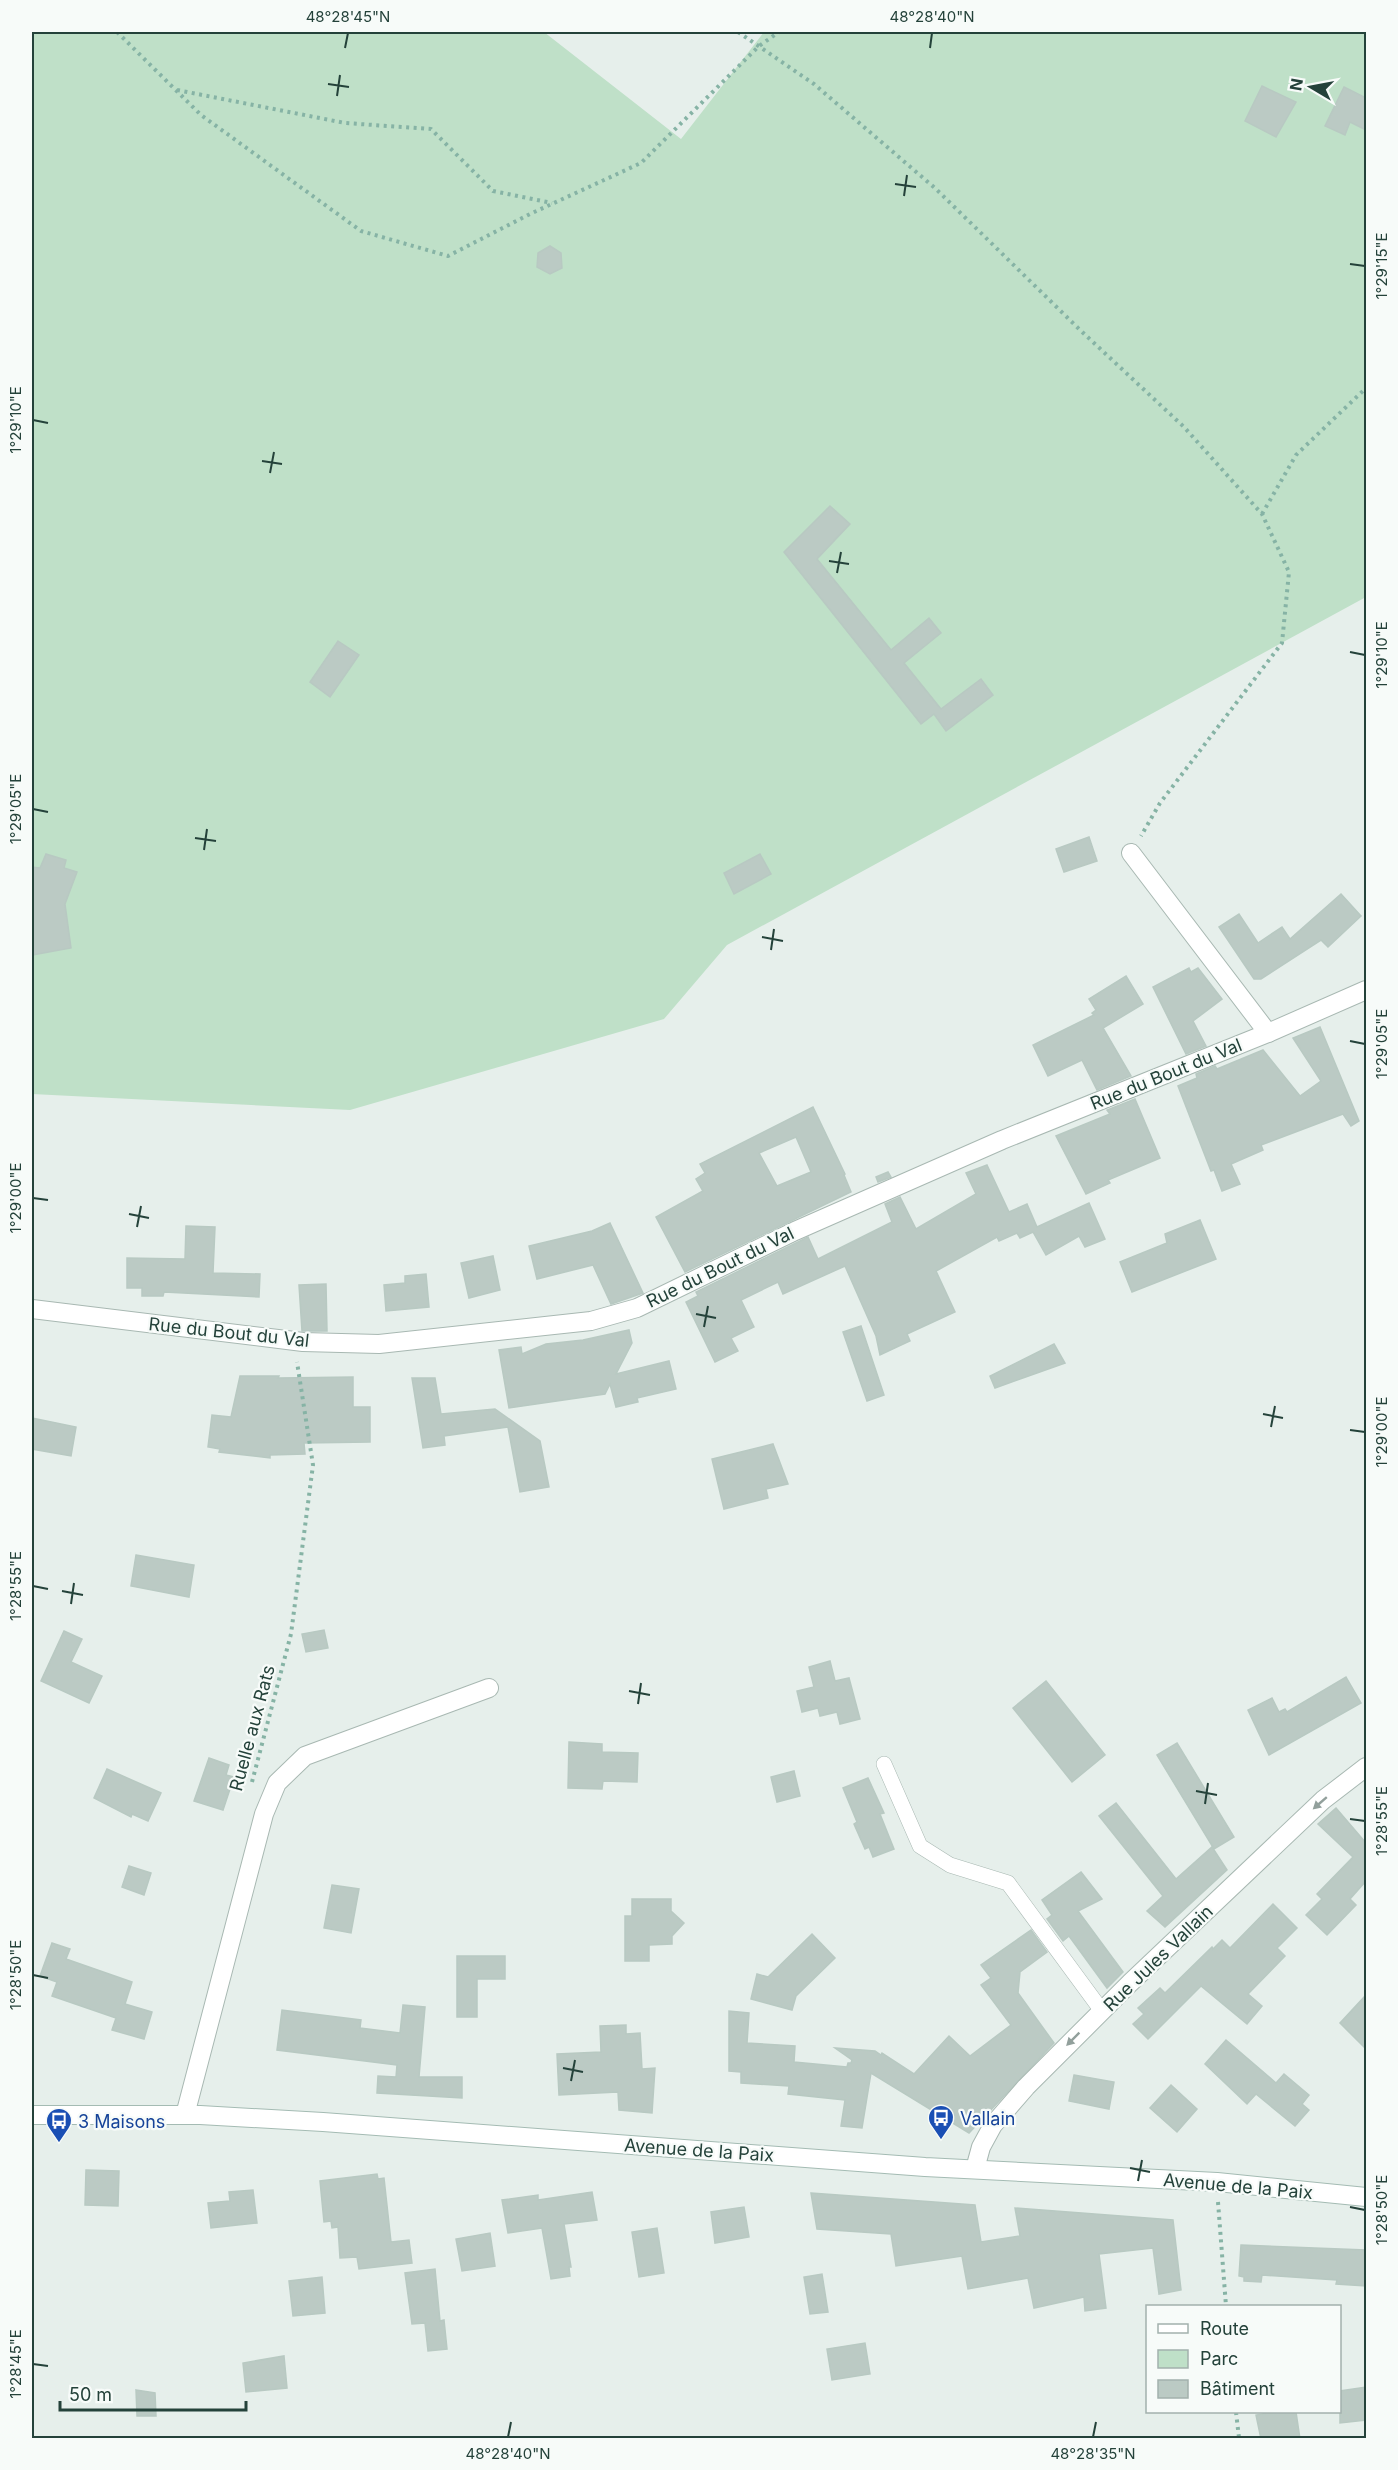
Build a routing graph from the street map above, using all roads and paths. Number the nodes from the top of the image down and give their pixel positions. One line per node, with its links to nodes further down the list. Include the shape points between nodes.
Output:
1 (117, 32): 5 (path)
2 (738, 32): 4 (path)
3 (779, 32): 4 (path)
4 (759, 46): 6 (path, via 641,163); 8 (path, via 814,84 936,189 1184,426)
5 (176, 89): 6 (path, via 345,123 431,129 494,191); 6 (path, via 201,115 361,231 448,256)
6 (553, 203)
7 (1366, 388): 8 (path, via 1296,454)
8 (1262, 514): 9 (path, via 1289,572 1282,643 1160,803)
9 (1131, 853): 11 (street)
10 (1366, 990): 11 (street, Rue du Bout du Val)
11 (1268, 1033): 13 (street, Rue du Bout du Val, via 1002,1140 795,1231 637,1308 591,1321 380,1344)
12 (32, 1309): 13 (street, Rue du Bout du Val)
13 (294, 1341): 17 (path, Ruelle aux Rats, via 313,1465 291,1634)
14 (489, 1688): 20 (street, via 305,1756 277,1783 264,1814)
15 (884, 1764): 18 (lane, via 920,1846 950,1865 1008,1883)
16 (1366, 1767): 18 (street, Rue Jules Vallain, one-way to 18, via 1323,1800)
17 (250, 1792)
18 (1102, 2011): 21 (street, Rue Jules Vallain, one-way to 21, via 993,2124)
19 (32, 2115): 20 (street, Avenue de la Paix)
20 (185, 2115): 21 (street, Avenue de la Paix)
21 (975, 2169): 22 (street, Avenue de la Paix)
22 (1217, 2182): 23 (street, Avenue de la Paix); 24 (path)
23 (1366, 2197)
24 (1226, 2305)
25 (1236, 2413): 26 (path)
26 (1239, 2439)

